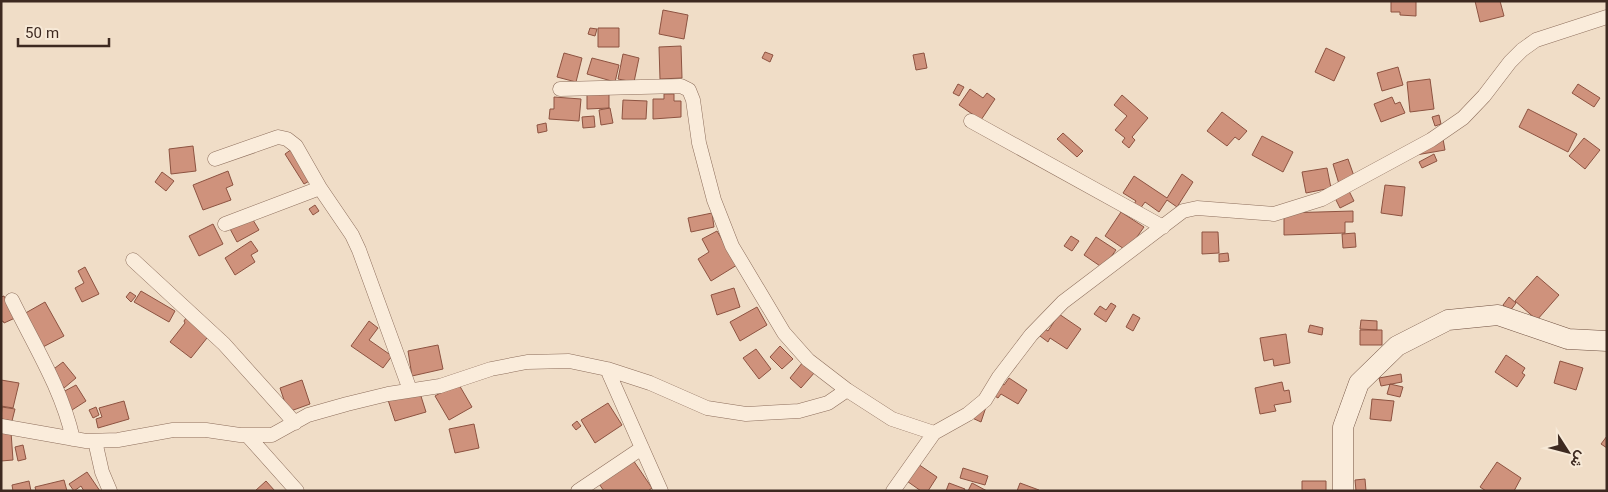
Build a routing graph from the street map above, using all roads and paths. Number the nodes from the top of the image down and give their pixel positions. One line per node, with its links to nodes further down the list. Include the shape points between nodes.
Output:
1 (1607, 17): 7 (street, via 1536,40 1510,62 1462,118 1431,140 1322,199 1274,214 1190,209)
2 (560, 88): 13 (street, via 681,86 689,90 714,200 732,246 784,333 808,360)
3 (971, 122): 7 (street)
4 (215, 159): 5 (street, via 278,137 287,139 296,146)
5 (320, 188): 6 (street); 12 (street, via 359,250)
6 (225, 224)
7 (1163, 227): 16 (street, via 1063,302 1031,335 985,400 968,414)
8 (133, 260): 14 (street, via 224,344)
9 (12, 300): 18 (street, via 60,396)
10 (1607, 342): 26 (main road, via 1568,339 1498,314 1448,320 1397,346 1359,383 1342,427)
11 (607, 369): 12 (street, via 569,361 527,362 491,369 440,386); 13 (street, via 650,383 706,408 746,414 799,411 828,403); 20 (street)
12 (410, 390): 14 (street, via 308,415)
13 (847, 390): 16 (street, via 892,418)
14 (295, 423): 17 (street, via 272,435)
15 (1, 426): 18 (street)
16 (934, 433): 25 (street)
17 (247, 435): 19 (street, via 173,430); 22 (street)
18 (73, 439): 19 (street)
19 (95, 441): 21 (street)
20 (642, 448): 23 (street); 24 (street)
21 (110, 491)
22 (297, 491)
23 (578, 491)
24 (661, 491)
25 (893, 491)
26 (1343, 491)

